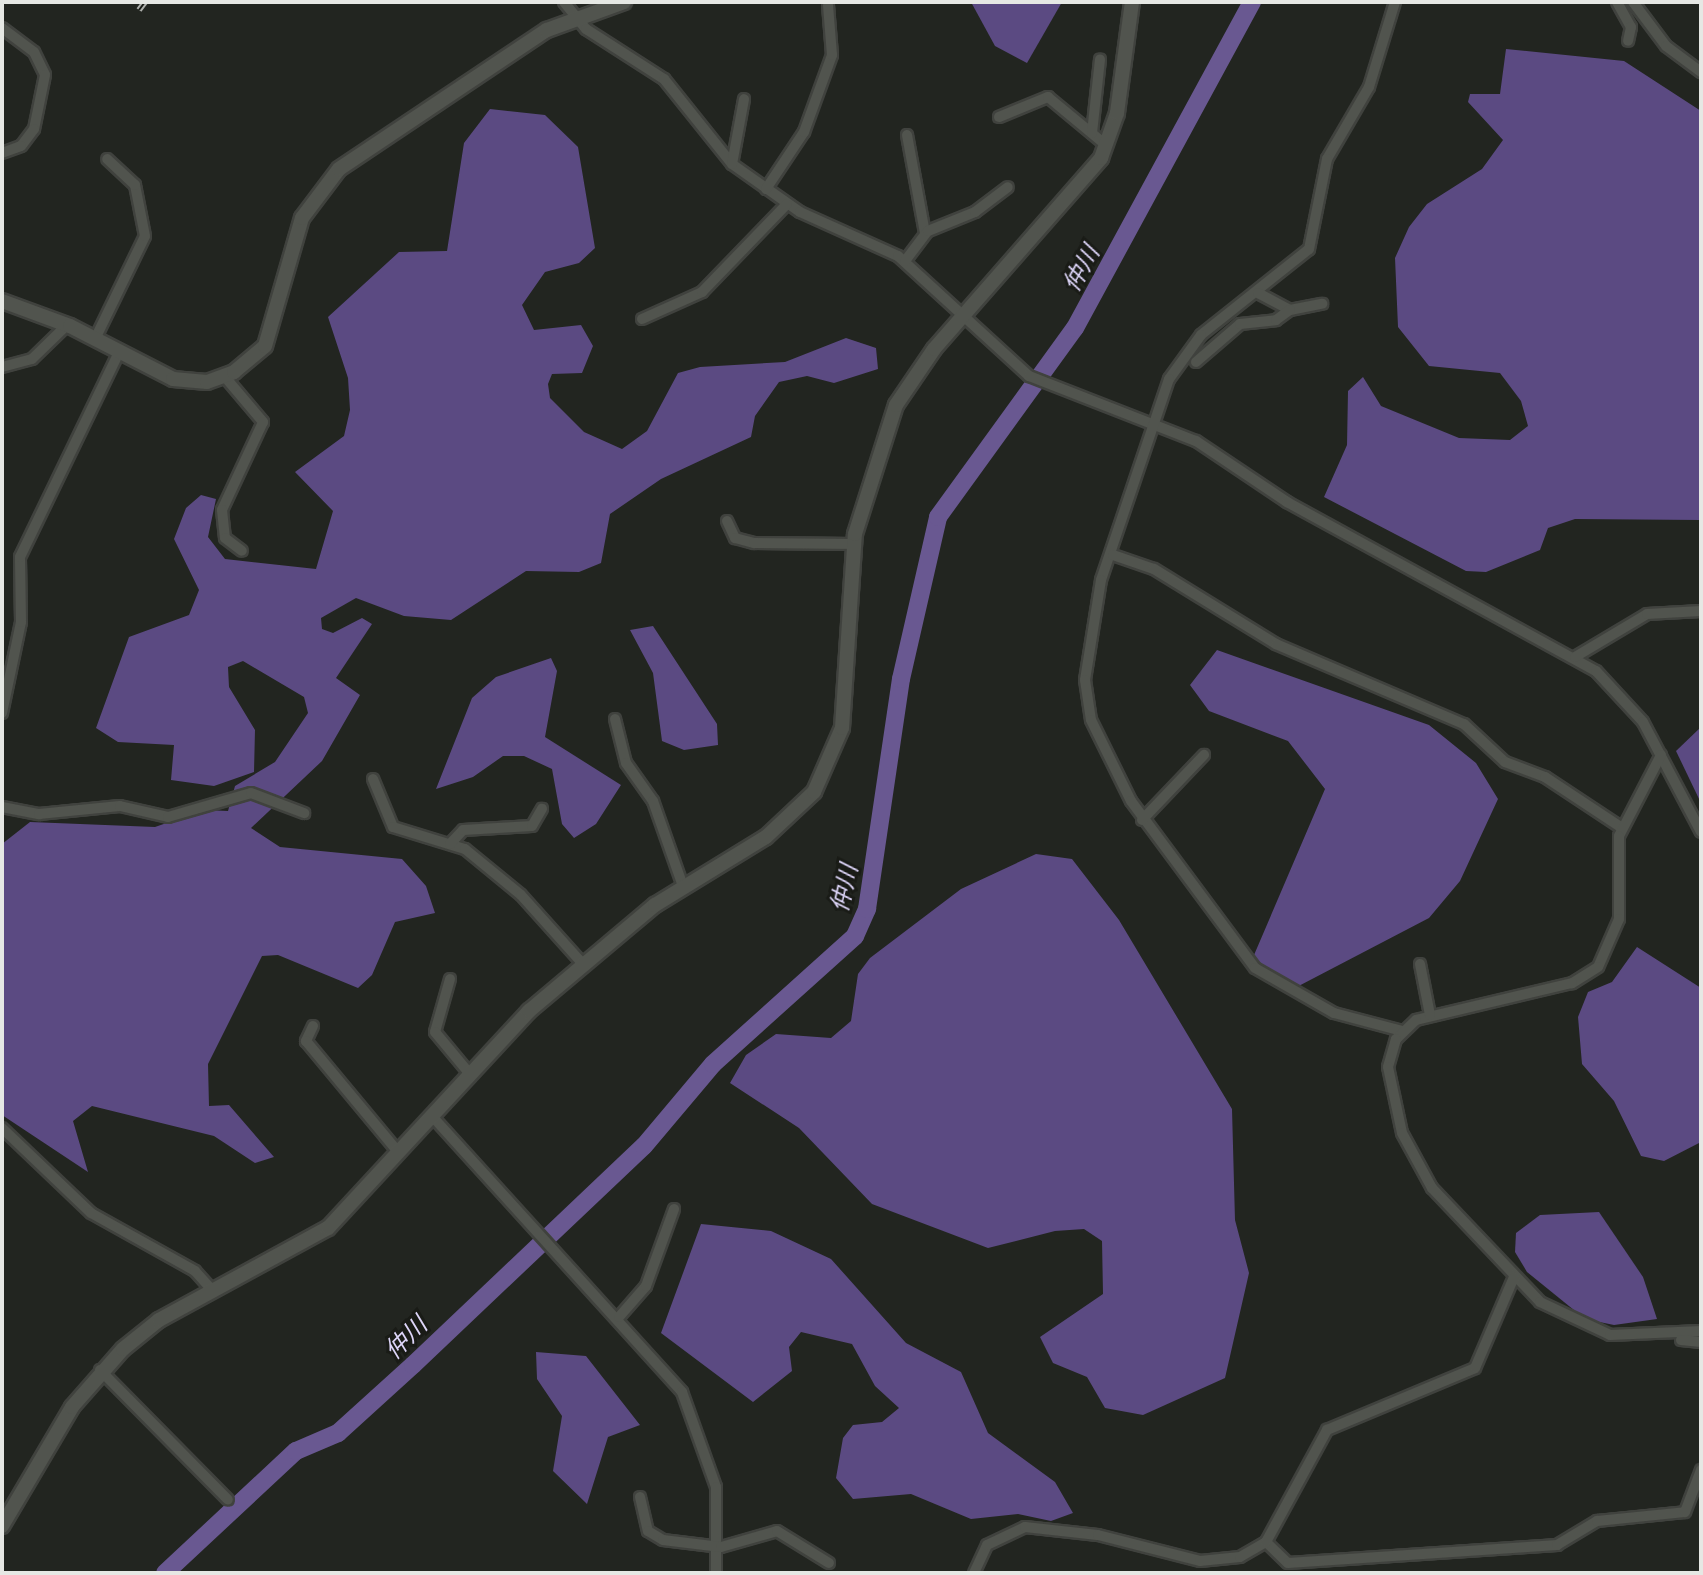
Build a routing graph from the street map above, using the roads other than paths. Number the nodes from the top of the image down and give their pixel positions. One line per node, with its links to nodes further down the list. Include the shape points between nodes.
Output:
1 (564, 2): 8 (street)
2 (624, 2): 8 (street)
3 (1132, 2): 17 (street)
4 (1395, 2): 26 (street, via 1369,87 1327,159 1309,249)
5 (1617, 2): 10 (street, via 1631,27)
6 (1633, 2): 12 (street, via 1666,46)
7 (828, 5): 22 (street, via 832,55 804,132)
8 (577, 19): 20 (street, via 664,79); 37 (street, via 491,66 328,180 302,218 265,346)
9 (2, 28): 18 (street, via 45,65 34,129 21,146)
10 (1628, 41)
11 (1100, 59): 15 (street)
12 (1701, 72)
13 (744, 99): 20 (street)
14 (999, 117): 15 (street, via 1048,97)
15 (1092, 133): 17 (street)
16 (907, 135): 24 (street)
17 (1106, 145): 30 (street, via 1084,183)
18 (2, 153)
19 (107, 159): 33 (street, via 135,185 145,236)
20 (732, 164): 22 (street)
21 (1008, 187): 24 (street, via 988,205)
22 (766, 189): 23 (street)
23 (787, 204): 25 (street); 31 (street, via 702,292)
24 (925, 233): 25 (street)
25 (905, 261): 30 (street)
26 (1258, 293): 29 (street); 38 (street, via 1180,359)
27 (2, 301): 32 (street)
28 (1322, 304): 29 (street)
29 (1290, 310): 35 (street, via 1276,320 1240,324)
30 (966, 313): 38 (street, via 1029,376); 40 (street, via 896,405)
31 (642, 319)
32 (67, 325): 33 (street); 36 (street, via 32,359)
33 (95, 339): 34 (street)
34 (119, 352): 37 (street, via 173,379); 45 (street, via 20,557 21,622)
35 (1196, 362)
36 (2, 367)
37 (225, 377): 41 (street, via 263,422 222,510 225,538)
38 (1159, 425): 42 (street); 44 (street)
39 (727, 521): 40 (street, via 735,538 754,543)
40 (854, 544): 57 (street, via 842,728 826,773 766,837)
41 (242, 551)
42 (1113, 555): 53 (street, via 1094,606 1085,680 1091,720); 54 (street, via 1154,569 1276,644 1464,724 1505,762 1545,777)
43 (1701, 611): 44 (street, via 1647,614)
44 (1575, 657): 48 (street, via 1626,698)
45 (2, 713)
46 (615, 719): 57 (street, via 626,763 653,801)
47 (1204, 755): 53 (street)
48 (1661, 755): 54 (street); 55 (street)
49 (373, 779): 56 (street, via 393,827)
50 (2, 807): 52 (street, via 39,814 120,806 168,817 251,793)
51 (542, 809): 56 (street, via 532,826 463,830)
52 (304, 813)
53 (1142, 820): 63 (street, via 1181,877 1206,894 1255,968 1334,1013)
54 (1622, 828): 61 (street, via 1619,919 1598,967 1572,983)
55 (1701, 832)
56 (450, 844): 58 (street, via 521,895)
57 (683, 886): 58 (street)
58 (583, 964): 64 (street)
59 (1420, 964): 61 (street)
60 (450, 979): 64 (street, via 435,1032)
61 (1430, 1015): 63 (street)
62 (313, 1026): 67 (street, via 306,1041)
63 (1402, 1031): 69 (street, via 1388,1067 1402,1133 1432,1188)
64 (469, 1073): 65 (street)
65 (431, 1115): 67 (street); 71 (street)
66 (2, 1128): 70 (street, via 91,1213 195,1271)
67 (398, 1152): 70 (street, via 328,1228)
68 (674, 1209): 71 (street, via 646,1286)
69 (1514, 1277): 72 (street, via 1562,1317 1598,1333); 80 (street, via 1475,1368 1327,1430)
70 (213, 1291): 75 (street, via 159,1320)
71 (619, 1317): 81 (street, via 668,1369 704,1439)
72 (1701, 1331)
73 (1681, 1340): 74 (street)
74 (1701, 1342)
75 (100, 1370): 78 (street); 79 (street)
76 (1701, 1470): 80 (street, via 1685,1512 1597,1521 1557,1545 1288,1563)
77 (640, 1497): 81 (street, via 650,1535)
78 (228, 1500)
79 (2, 1526)
80 (1266, 1542): 84 (street, via 1240,1557 1200,1561 1098,1535 1025,1527 987,1545)
81 (721, 1547): 82 (street, via 777,1531); 83 (street)
82 (829, 1563)
83 (716, 1573)
84 (974, 1573)

